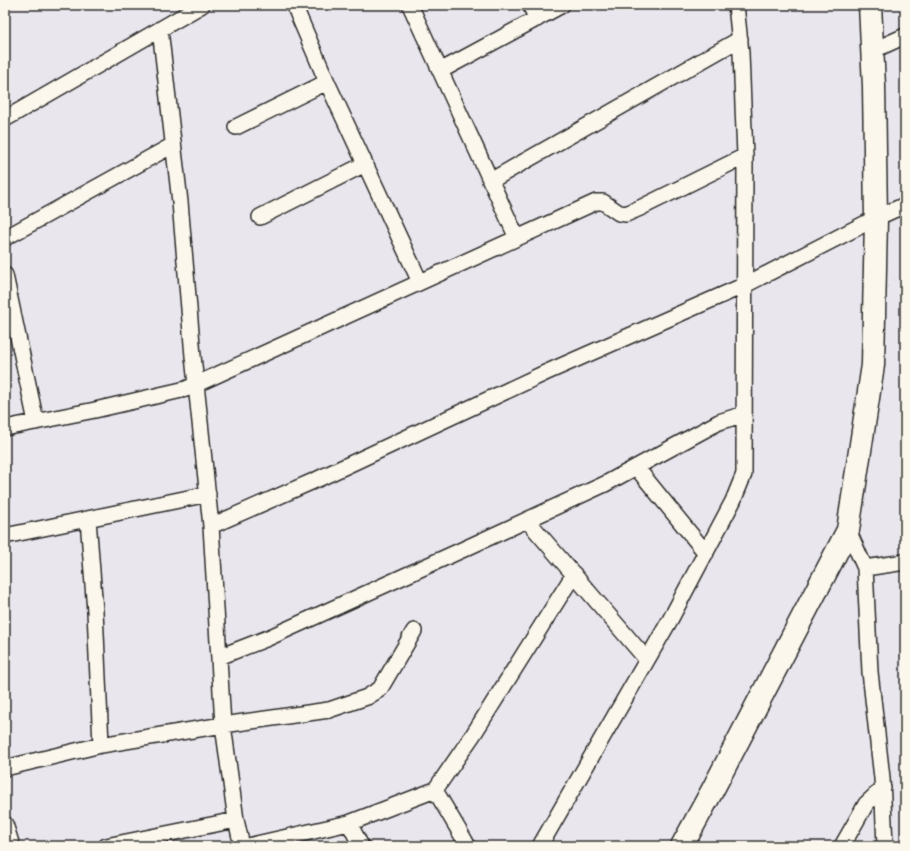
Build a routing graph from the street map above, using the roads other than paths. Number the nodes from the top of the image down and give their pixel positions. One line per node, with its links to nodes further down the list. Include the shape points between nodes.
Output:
1 (202, 5): 9 (street)
2 (294, 5): 14 (street)
3 (410, 5): 13 (street)
4 (530, 5): 8 (street)
5 (562, 5): 8 (street)
6 (736, 5): 11 (street)
7 (870, 5): 12 (street)
8 (537, 19): 13 (street)
9 (160, 29): 15 (street); 17 (street)
10 (905, 36): 12 (street)
11 (740, 39): 18 (street); 20 (street)
12 (872, 51): 23 (street)
13 (440, 71): 20 (street)
14 (327, 82): 16 (street); 19 (street)
15 (5, 119)
16 (236, 127)
17 (173, 144): 24 (street); 29 (street)
18 (745, 156): 25 (street, via 626,214 619,213 603,202 596,202); 28 (street)
19 (365, 164): 22 (street); 27 (street)
20 (490, 180): 25 (street)
21 (905, 205): 23 (street)
22 (260, 217)
23 (876, 218): 28 (street); 38 (street, via 873,365)
24 (5, 238)
25 (517, 238): 27 (street)
26 (5, 275): 31 (street)
27 (420, 282): 29 (street)
28 (745, 285): 30 (street); 37 (street, via 545,373)
29 (196, 385): 31 (street); 34 (street)
30 (744, 414): 33 (street, via 719,422); 40 (street, via 744,474 734,501)
31 (36, 422): 32 (street)
32 (5, 428)
33 (636, 467): 36 (street); 40 (street)
34 (208, 494): 35 (street); 37 (street)
35 (88, 519): 39 (street); 48 (street)
36 (527, 520): 43 (street); 45 (street, via 268,638)
37 (211, 526): 45 (street)
38 (848, 530): 42 (street); 62 (street)
39 (5, 536)
40 (706, 553): 46 (street)
41 (905, 562): 42 (street)
42 (865, 568): 50 (street, via 870,672)
43 (574, 574): 46 (street); 51 (street, via 473,735)
44 (414, 631): 47 (street, via 380,689 367,697 330,710)
45 (219, 657): 47 (street)
46 (647, 660): 61 (street)
47 (223, 725): 48 (street); 52 (street)
48 (102, 745): 49 (street)
49 (5, 768)
50 (882, 788): 63 (street, via 866,804); 64 (street)
51 (435, 790): 53 (street); 60 (street)
52 (236, 820): 56 (street); 57 (street)
53 (349, 823): 58 (street); 59 (street)
54 (5, 824): 55 (street)
55 (12, 846)
56 (106, 846)
57 (242, 846)
58 (248, 846)
59 (361, 846)
60 (468, 846)
61 (540, 846)
62 (682, 846)
63 (842, 846)
64 (885, 846)

